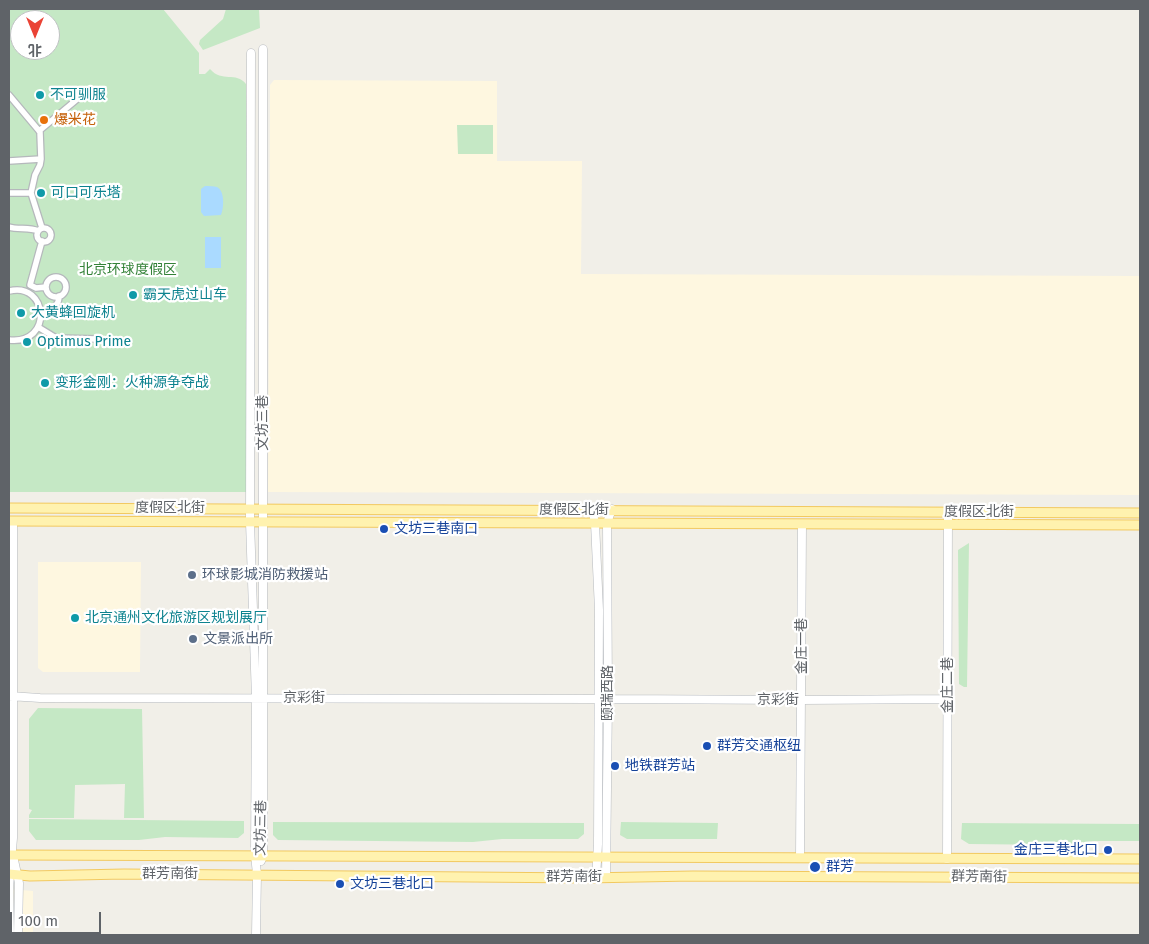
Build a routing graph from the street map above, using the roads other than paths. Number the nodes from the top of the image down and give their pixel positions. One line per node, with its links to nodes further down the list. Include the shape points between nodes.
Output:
1 (263, 49): 24 (main road, 文坊三巷)
2 (251, 53): 23 (main road, 文坊三巷)
3 (9, 95): 5 (street)
4 (81, 96): 5 (street)
5 (39, 131): 6 (street)
6 (41, 159): 7 (street); 9 (street)
7 (9, 160)
8 (9, 193): 9 (street)
9 (31, 193): 11 (street)
10 (9, 227): 11 (street)
11 (40, 230): 12 (street, via 38,238); 12 (street, via 46,229 50,234 48,240)
12 (42, 241): 13 (street)
13 (30, 285): 14 (street); 16 (street)
14 (46, 287): 17 (street, via 50,295); 17 (street, via 52,278 62,279 66,288)
15 (9, 291): 16 (street)
16 (27, 292): 18 (street, via 36,300)
17 (59, 296): 18 (street, via 56,306)
18 (41, 316): 19 (street)
19 (38, 327): 20 (street, via 56,338); 21 (street, via 29,337)
20 (97, 339)
21 (9, 340)
22 (9, 508): 23 (main road, 度假区北街)
23 (250, 508): 24 (main road, 度假区北街); 32 (main road, 文坊三巷)
24 (262, 508): 25 (main road, 度假区北街); 33 (main road, 文坊三巷)
25 (592, 509): 26 (main road, 度假区北街); 34 (main road, 颐瑞西路)
26 (612, 509): 27 (main road, 度假区北街); 35 (main road, 颐瑞西路)
27 (918, 512): 28 (main road, 度假区北街); 37 (main road, via 922,517)
28 (948, 512): 29 (main road, 度假区北街); 38 (main road, 金庄二巷)
29 (979, 512): 30 (main road, 度假区北街); 39 (main road, via 975,520)
30 (1140, 512)
31 (11, 521): 32 (main road, 度假区北街); 41 (main road)
32 (250, 522): 33 (main road, 度假区北街); 42 (main road, 文坊三巷)
33 (263, 522): 34 (main road, 度假区北街); 42 (main road, 文坊三巷)
34 (595, 523): 35 (main road, 度假区北街); 43 (main road, 颐瑞西路, via 599,610)
35 (607, 523): 36 (main road, 度假区北街); 44 (main road, 颐瑞西路)
36 (802, 524): 37 (main road, 度假区北街); 46 (main road, 金庄一巷)
37 (918, 524): 38 (main road, 度假区北街)
38 (948, 524): 39 (main road, 度假区北街); 45 (main road, 金庄二巷)
39 (978, 524): 40 (main road, 度假区北街)
40 (1140, 525)
41 (11, 696): 42 (main road, 京彩街); 47 (main road)
42 (259, 698): 43 (main road, 京彩街); 48 (main road, 文坊三巷)
43 (598, 699): 49 (main road, 颐瑞西路)
44 (608, 699): 46 (main road, 京彩街); 49 (main road, 颐瑞西路)
45 (948, 699): 46 (main road, 京彩街); 51 (main road, 金庄二巷)
46 (802, 700): 50 (main road, 金庄一巷)
47 (11, 855): 48 (main road, 群芳南街); 53 (main road)
48 (259, 856): 49 (main road, 群芳南街); 54 (main road, 文坊三巷)
49 (602, 857): 50 (main road, 群芳南街); 55 (main road, 颐瑞西路); 56 (main road, 颐瑞西路)
50 (800, 858): 51 (main road, 群芳南街)
51 (947, 859): 52 (main road, 群芳南街)
52 (1140, 859)
53 (12, 874): 54 (main road, 群芳南街); 58 (main road); 59 (main road, via 19,883)
54 (257, 874): 55 (main road, 群芳南街); 60 (main road, 文坊三巷)
55 (596, 877): 56 (main road, 群芳南街)
56 (606, 877): 57 (main road, 群芳南街)
57 (1140, 878)
58 (10, 935)
59 (18, 935)
60 (256, 935)

